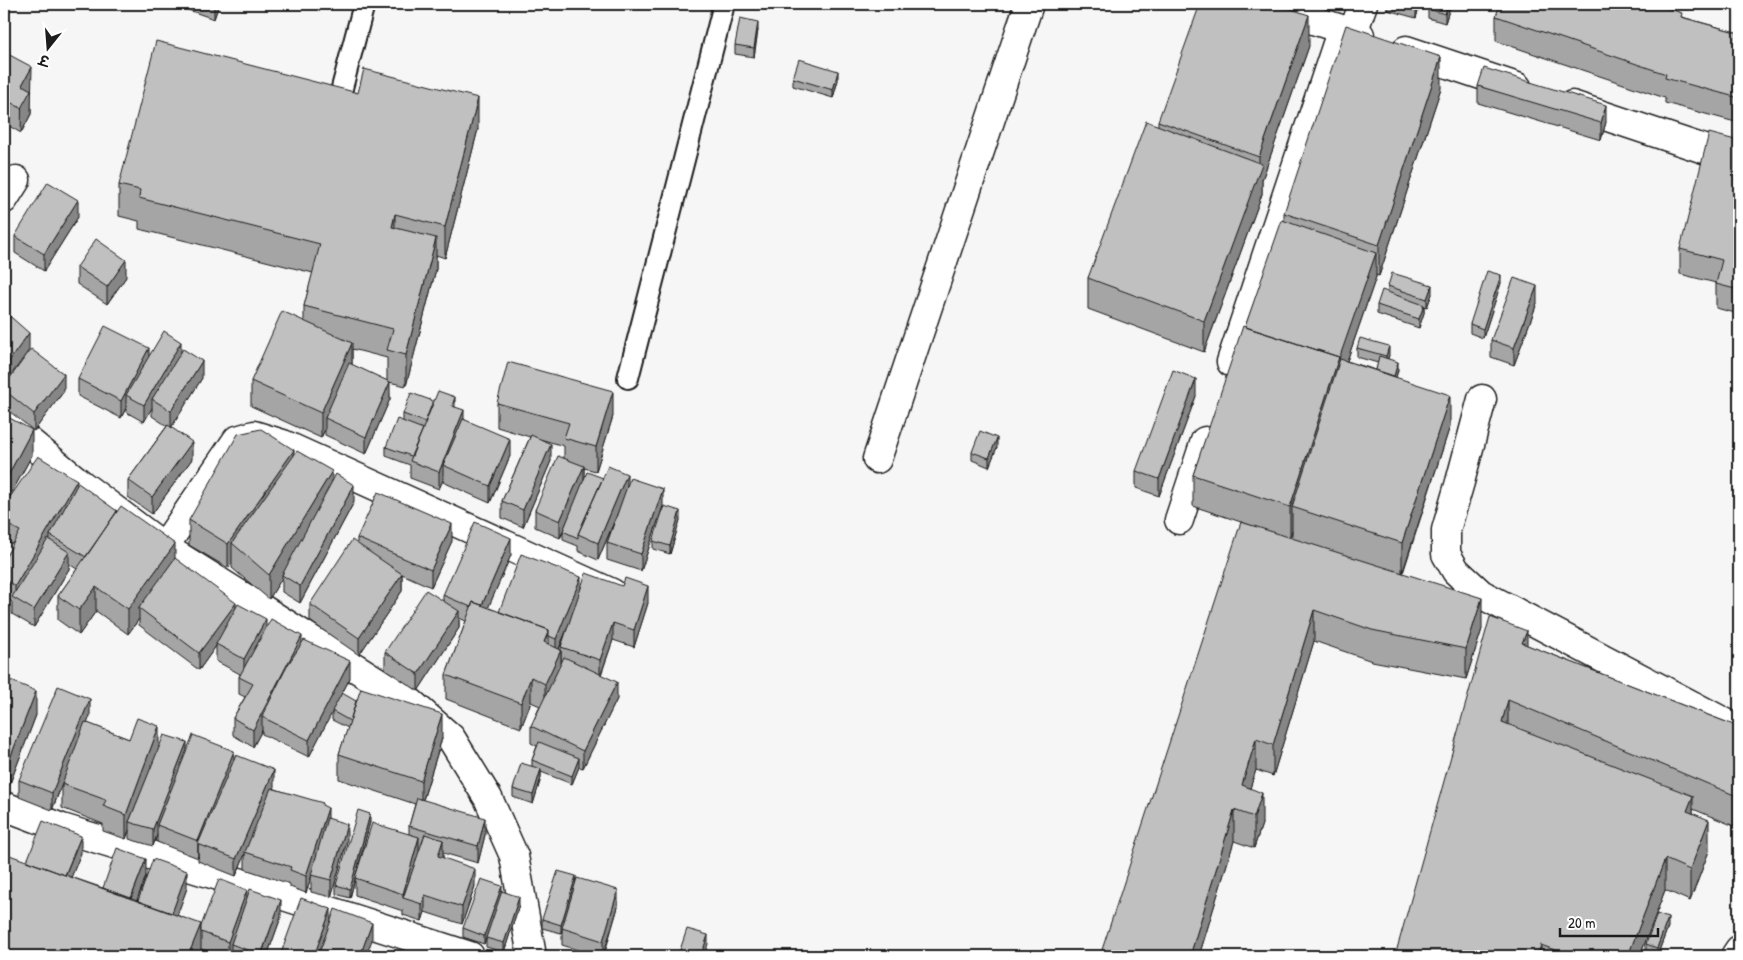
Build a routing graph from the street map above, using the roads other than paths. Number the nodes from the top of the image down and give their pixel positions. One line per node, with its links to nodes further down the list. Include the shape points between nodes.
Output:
1 (364, 4): 7 (lane)
2 (724, 4): 9 (lane)
3 (1029, 4): 14 (street)
4 (1262, 4): 6 (street)
5 (1363, 4): 6 (street)
6 (1348, 31): 8 (street); 10 (street)
7 (342, 88)
8 (1739, 159)
9 (628, 378)
10 (1223, 388)
11 (1482, 399): 18 (street, via 1446,530 1446,554 1456,571 1481,594)
12 (1213, 416): 15 (street)
13 (4, 422): 16 (street)
14 (877, 459)
15 (1178, 520)
16 (164, 547): 17 (street, via 237,440 254,435 283,444); 22 (street, via 410,702 451,738 488,798 514,856)
17 (612, 594)
18 (1739, 730)
19 (4, 806): 21 (street, via 62,828)
20 (1739, 950): 23 (street)
21 (470, 956)
22 (532, 956)
23 (1735, 956)

